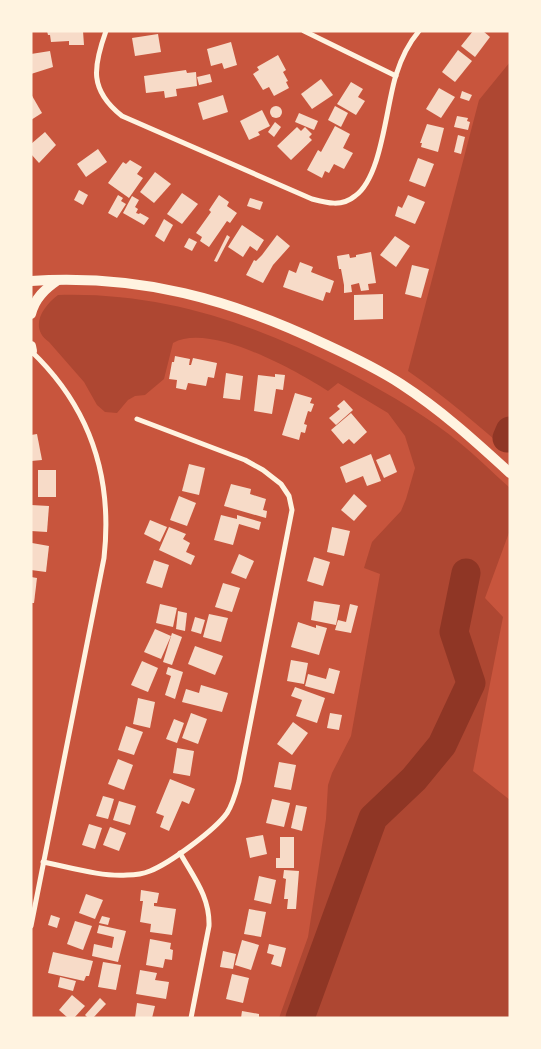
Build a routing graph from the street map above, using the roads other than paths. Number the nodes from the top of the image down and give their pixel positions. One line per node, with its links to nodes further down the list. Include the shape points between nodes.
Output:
1 (106, 31): 4 (street, via 96,60 97,80 105,100 122,116 312,199 331,204 356,196 366,184 374,167)
2 (304, 31): 4 (street)
3 (419, 31): 4 (street, via 404,54)
4 (396, 76)
5 (59, 280): 6 (main road); 7 (main road, via 36,299); 11 (main road, via 164,288 219,301 284,325 367,364 400,384 462,430)
6 (31, 281)
7 (31, 314)
8 (31, 346): 9 (main road)
9 (32, 351): 13 (street, via 62,384 84,422 100,466 107,512 104,558)
10 (137, 419): 12 (street, via 245,460 263,470 281,484 289,496 292,510 233,802 218,823)
11 (510, 473)
12 (180, 853): 13 (street, via 151,871 125,876); 15 (street, via 202,892 209,914)
13 (43, 862): 14 (street)
14 (31, 926)
15 (190, 1018)

